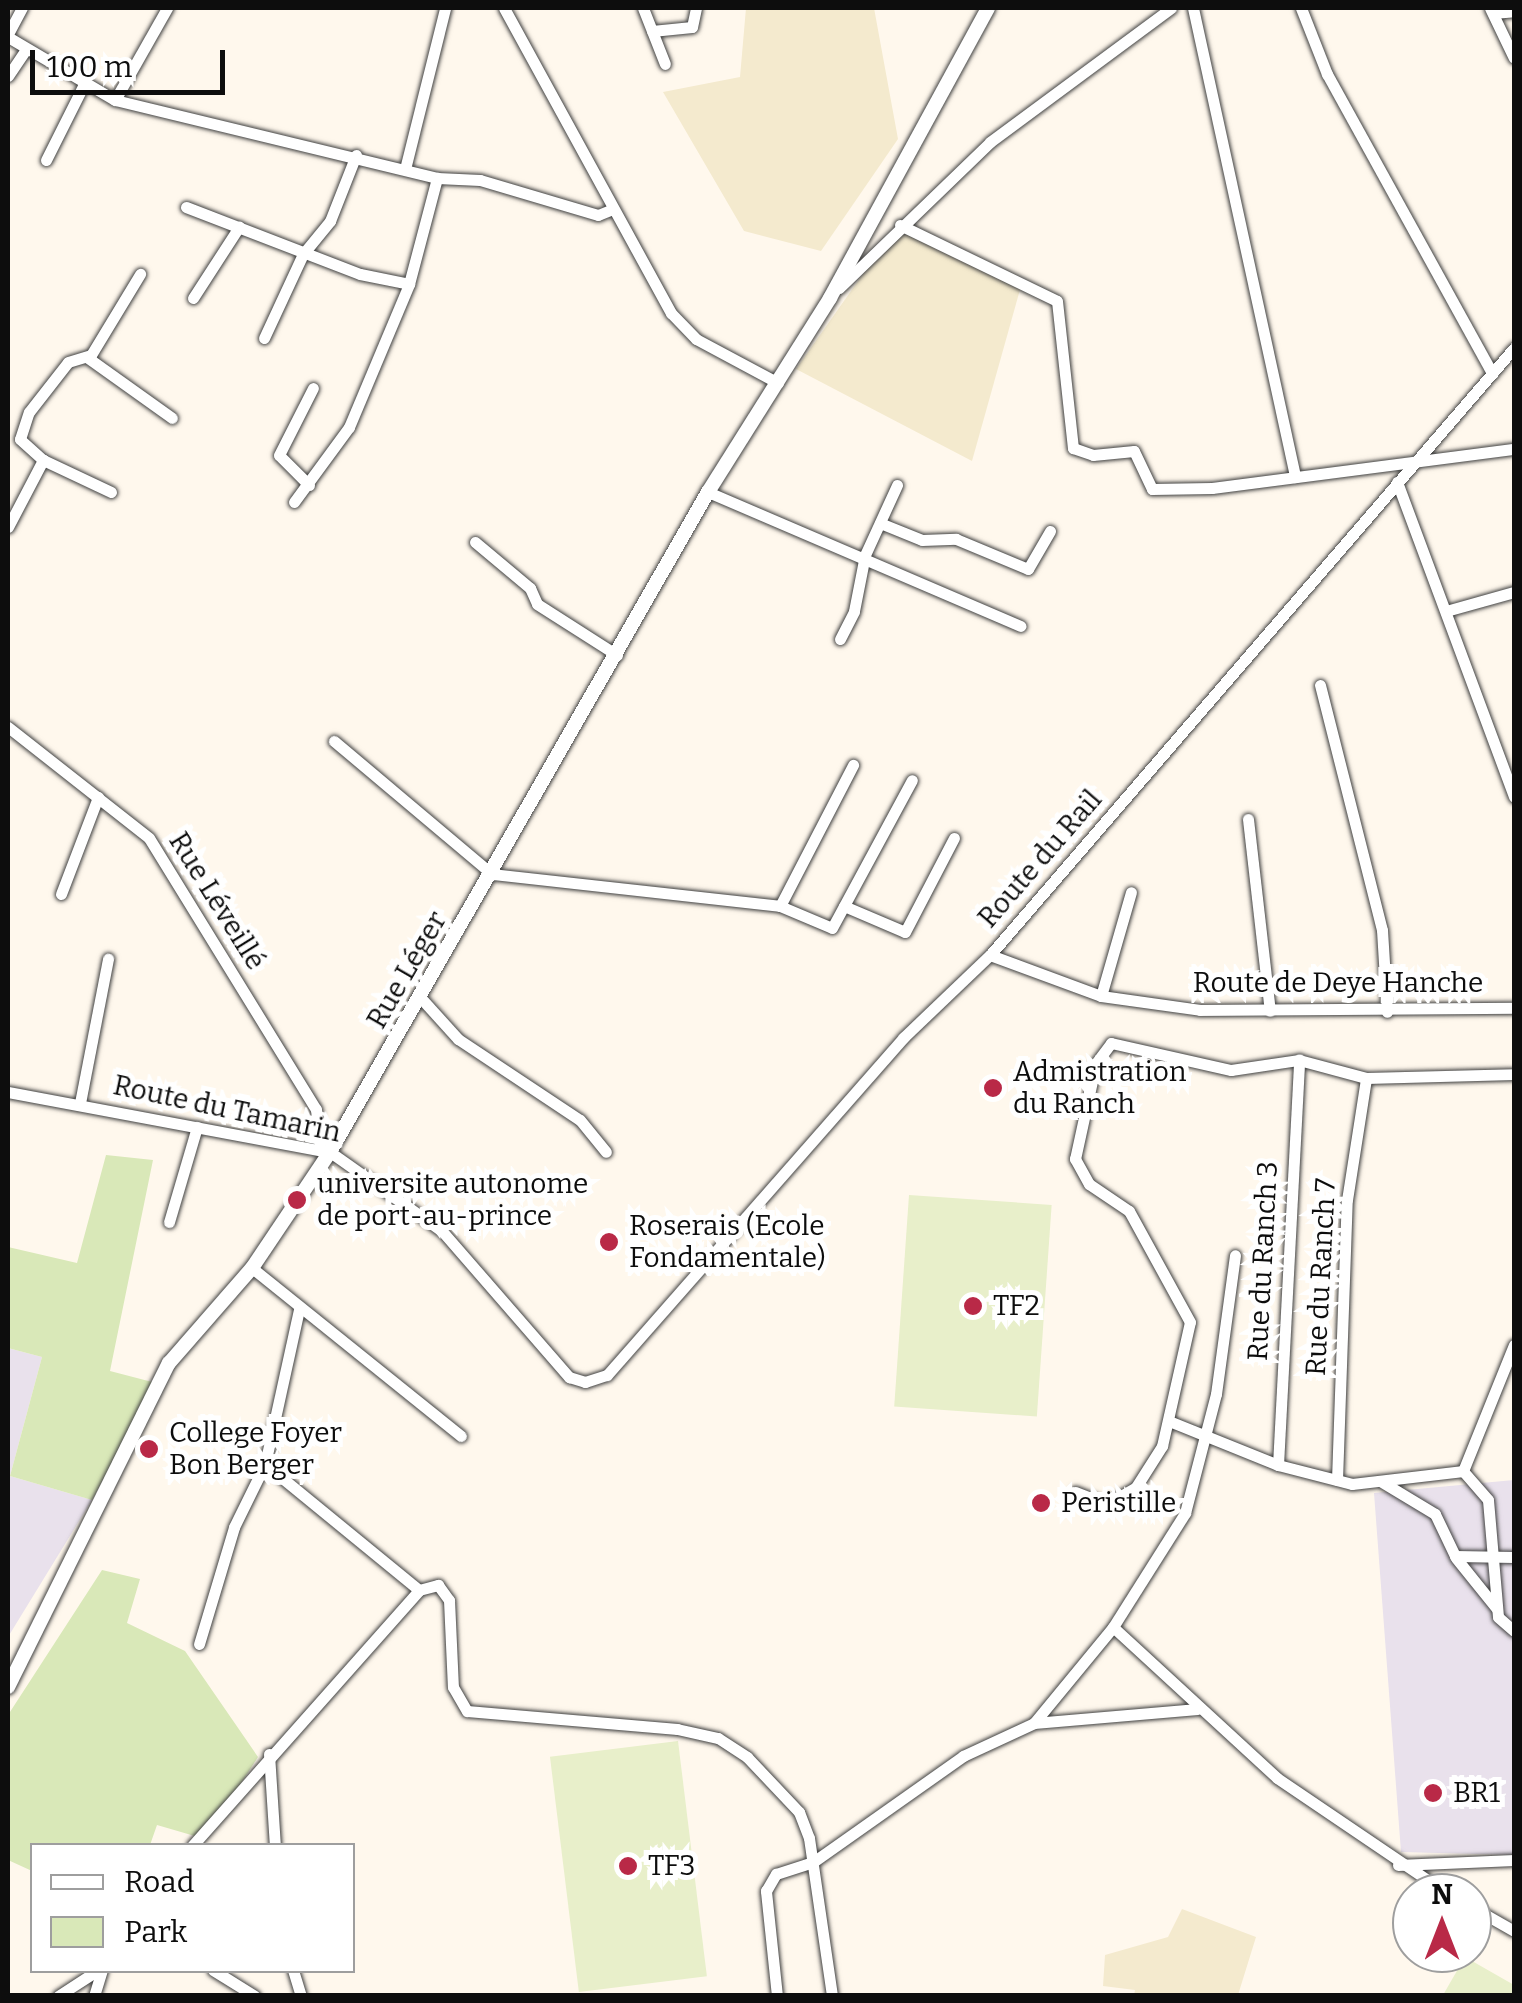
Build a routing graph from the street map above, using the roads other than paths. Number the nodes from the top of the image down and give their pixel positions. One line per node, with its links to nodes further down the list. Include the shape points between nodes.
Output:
1 (22, 8): 14 (street)
2 (167, 8): 20 (street)
3 (445, 8): 23 (street)
4 (504, 8): 26 (street)
5 (643, 8): 13 (street)
6 (696, 8): 13 (street, via 692,27)
7 (988, 8): 33 (street, Rue Léger)
8 (1171, 8): 27 (street, via 1074,74)
9 (1193, 8): 44 (street)
10 (1301, 8): 37 (street, via 1327,74)
11 (1491, 10): 12 (street); 16 (street)
12 (1514, 10)
13 (652, 30): 17 (street)
14 (8, 35): 15 (street)
15 (26, 50): 18 (street); 19 (street)
16 (1514, 58)
17 (665, 64)
18 (8, 76)
19 (84, 82): 20 (street); 22 (street)
20 (116, 100): 21 (street)
21 (356, 155): 23 (street); 29 (street, via 321,240)
22 (46, 160)
23 (405, 169): 24 (street)
24 (437, 178): 26 (street, via 480,180 598,215); 31 (street)
25 (186, 208): 28 (street)
26 (614, 209): 38 (street, via 684,331)
27 (900, 224): 33 (street); 44 (street, via 1057,301 1076,452 1134,451 1156,490)
28 (238, 227): 29 (street); 32 (street)
29 (303, 254): 31 (street); 34 (street)
30 (140, 274): 36 (street)
31 (409, 284): 46 (street, via 349,427)
32 (194, 298)
33 (830, 298): 38 (street, Rue Léger)
34 (264, 338)
35 (1514, 348): 37 (street, Route du Rail)
36 (88, 358): 40 (street); 43 (street, via 68,362 22,428 24,446)
37 (1492, 373): 42 (street, Route du Rail)
38 (778, 383): 49 (street, Rue Léger)
39 (313, 388): 46 (street, via 278,456)
40 (172, 418)
41 (1514, 449): 42 (street)
42 (1415, 458): 44 (street); 45 (street, Route du Rail)
43 (43, 460): 48 (street); 52 (street)
44 (1295, 477)
45 (1398, 482): 57 (street); 75 (street, Route du Rail)
46 (309, 485): 50 (street)
47 (897, 485): 51 (street)
48 (111, 492)
49 (708, 492): 55 (street); 60 (street, Rue Léger)
50 (294, 502)
51 (880, 522): 53 (street, via 922,540 956,539 1028,568); 55 (street)
52 (8, 527)
53 (1050, 530)
54 (475, 542): 60 (street, via 530,588 537,604)
55 (865, 555): 58 (street); 59 (street, via 854,612)
56 (1514, 592): 57 (street)
57 (1446, 612): 67 (street)
58 (1020, 626)
59 (840, 639)
60 (617, 655): 70 (street, Rue Léger)
61 (1320, 685): 81 (street, via 1382,930)
62 (8, 727): 66 (street, Rue Léveillé)
63 (334, 742): 70 (street)
64 (853, 765): 73 (street)
65 (912, 780): 74 (street)
66 (98, 797): 72 (street); 88 (street, Rue Léveillé, via 149,838 316,1110)
67 (1514, 797)
68 (1248, 818): 80 (street)
69 (954, 838): 74 (street, via 906,932)
70 (492, 874): 73 (street); 78 (street, Rue Léger)
71 (1131, 892): 77 (street)
72 (61, 894)
73 (780, 906): 74 (street, via 832,928)
74 (844, 906)
75 (990, 955): 77 (street, Route de Deye Hanche); 95 (street, Route du Rail, via 864,1081 625,1358 607,1375)
76 (108, 959): 86 (street)
77 (1101, 996): 80 (street, Route de Deye Hanche, via 1200,1010)
78 (420, 997): 88 (street, Rue Léger); 89 (street, via 458,1038 580,1120)
79 (1514, 1008): 81 (street, Route de Deye Hanche)
80 (1270, 1011): 81 (street, Route de Deye Hanche)
81 (1387, 1012)
82 (1299, 1060): 84 (street); 96 (street, via 1232,1070 1111,1043 1096,1063 1074,1159 1089,1184 1129,1211 1190,1322); 100 (street, Rue du Ranch 3)
83 (1514, 1074): 84 (street)
84 (1366, 1078): 102 (street, Rue du Ranch 7, via 1348,1200)
85 (8, 1092): 86 (street, Route du Tamarin)
86 (80, 1103): 87 (street, Route du Tamarin)
87 (196, 1127): 88 (street, Route du Tamarin); 90 (street)
88 (325, 1150): 92 (street, Rue Léger); 95 (street, Route du Tamarin, via 442,1231 568,1377)
89 (606, 1152)
90 (169, 1222)
91 (1235, 1255): 97 (street)
92 (252, 1268): 93 (street); 113 (street, Rue Léger, via 170,1362)
93 (299, 1309): 98 (street); 99 (street)
94 (1514, 1345): 101 (street)
95 (586, 1382)
96 (1170, 1421): 97 (street); 104 (street, via 1136,1487 1107,1504)
97 (1206, 1435): 100 (street); 110 (street, via 1185,1513)
98 (461, 1436)
99 (265, 1464): 108 (street); 112 (street, via 234,1527)
100 (1278, 1465): 102 (street)
101 (1463, 1471): 103 (street); 107 (street, via 1488,1500)
102 (1337, 1480): 103 (street)
103 (1380, 1481): 105 (street, via 1426,1504)
104 (1074, 1492)
105 (1455, 1556): 107 (street); 109 (street)
106 (1514, 1557): 107 (street)
107 (1495, 1558): 109 (street)
108 (419, 1590): 116 (street); 120 (street, via 438,1586 449,1600 453,1687 468,1711 718,1738 747,1757 799,1812)
109 (1497, 1609): 111 (street)
110 (1113, 1627): 114 (street); 115 (street)
111 (1514, 1631)
112 (199, 1644)
113 (8, 1688)
114 (1197, 1709): 115 (street); 121 (street, via 1277,1778)
115 (1034, 1723): 120 (street, via 963,1756)
116 (269, 1754): 117 (street); 118 (street)
117 (195, 1843)
118 (275, 1843)
119 (1514, 1860): 121 (street)
120 (813, 1862): 129 (street, via 776,1874 766,1891); 130 (street)
121 (1398, 1865): 122 (street)
122 (1412, 1873)
123 (1492, 1918): 124 (street)
124 (1514, 1931)
125 (95, 1973): 127 (street)
126 (218, 1973): 128 (street)
127 (58, 1996)
128 (255, 1996)
129 (778, 1996)
130 (832, 1996)

